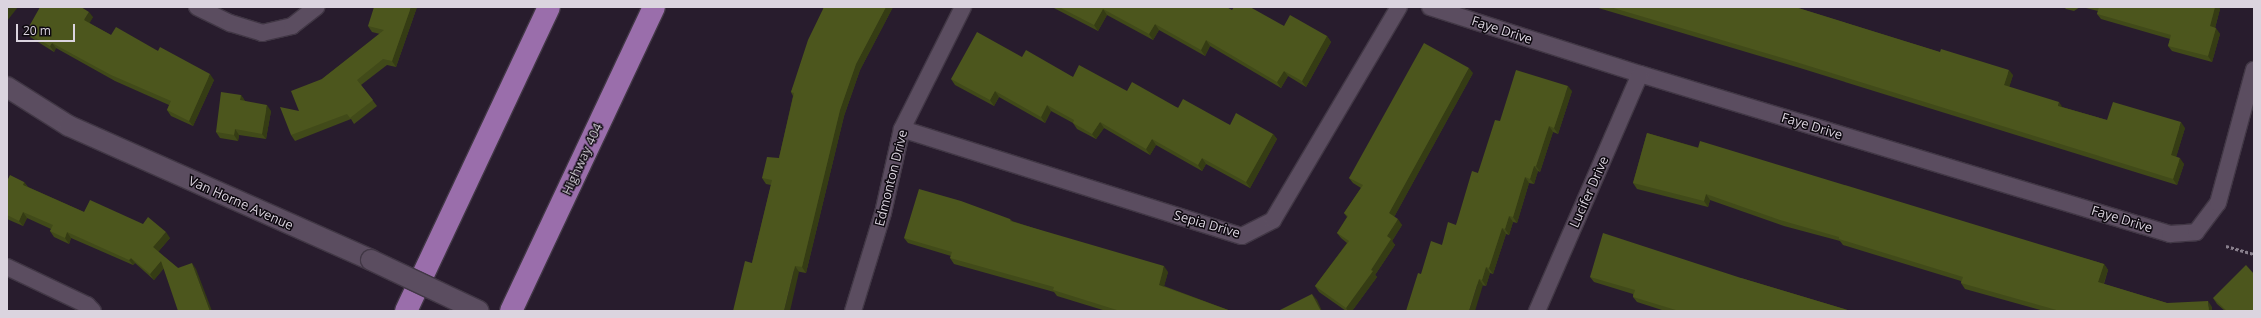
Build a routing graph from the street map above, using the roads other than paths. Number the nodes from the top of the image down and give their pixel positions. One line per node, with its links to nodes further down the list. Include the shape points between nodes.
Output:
1 (197, 7): 2 (street, via 230,23 262,34 292,26)
2 (316, 7)
3 (549, 7): 14 (highway)
4 (654, 7): 16 (highway, Highway 404)
5 (963, 7): 11 (street, Edmonton Drive)
6 (1399, 7): 11 (street, Sepia Drive, via 1273,220 1242,236)
7 (1430, 7): 9 (street, Faye Drive)
8 (2254, 70): 9 (street, Faye Drive, via 2218,203 2196,232 2170,234)
9 (1640, 74): 18 (street, Lucifer Drive)
10 (7, 87): 15 (street, Van Horne Avenue, bridge, via 68,126)
11 (902, 130): 17 (street, Edmonton Drive, via 883,213)
12 (7, 267): 13 (street, via 87,305)
13 (93, 311)
14 (406, 311)
15 (479, 311)
16 (510, 311)
17 (853, 311)
18 (1537, 311)

